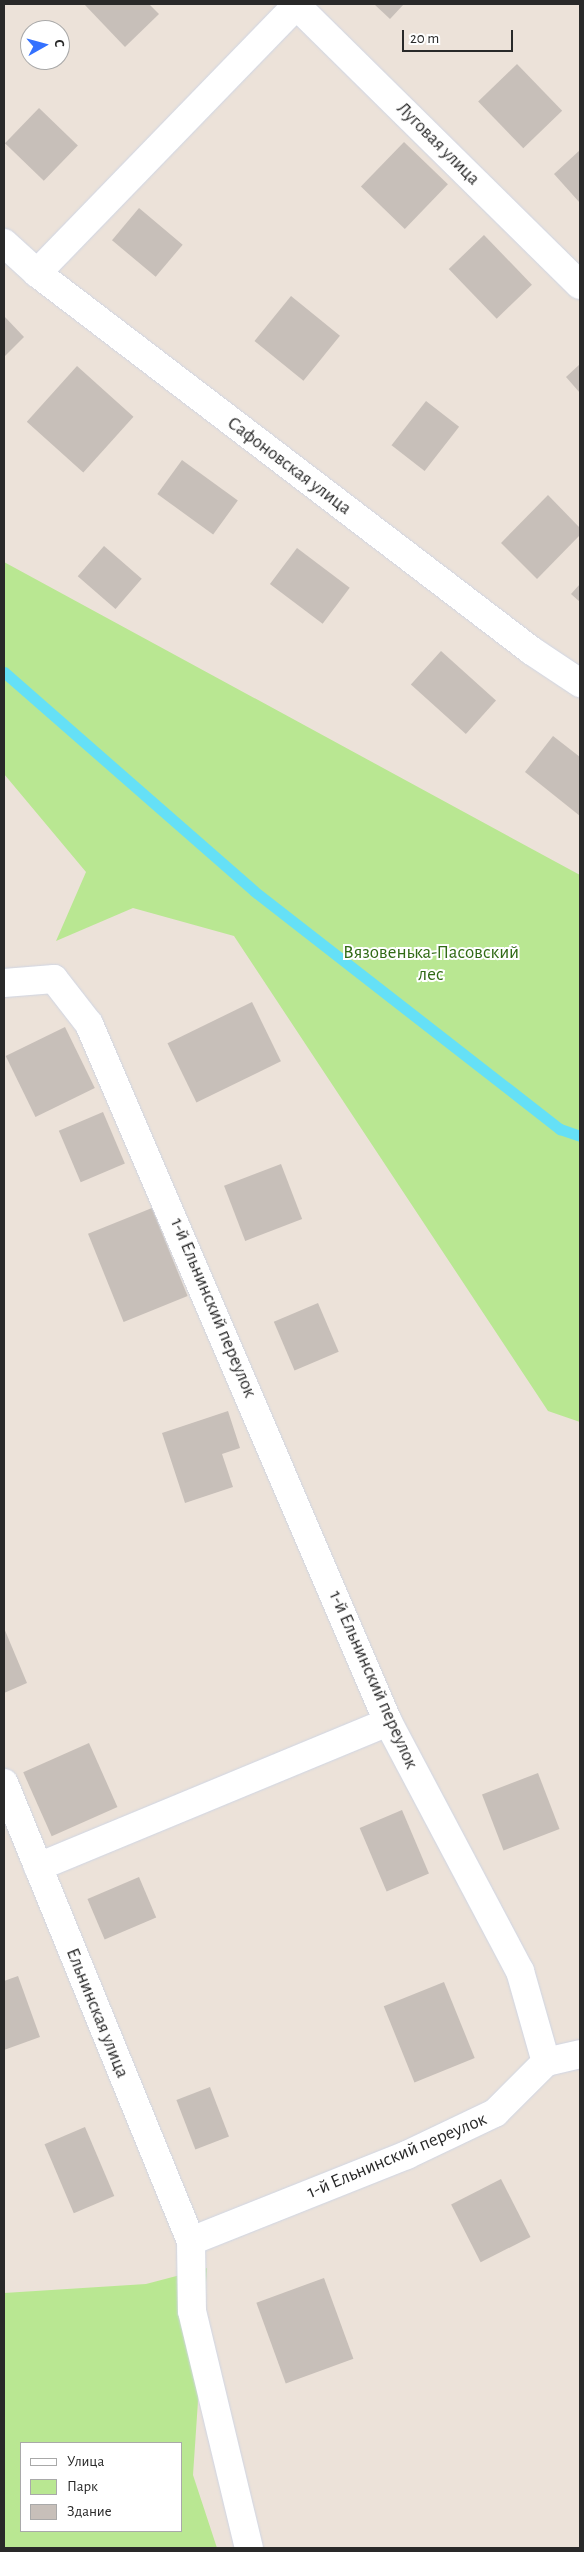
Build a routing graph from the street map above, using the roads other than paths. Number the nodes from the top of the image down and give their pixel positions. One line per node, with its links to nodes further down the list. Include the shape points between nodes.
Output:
1 (297, 4): 3 (street); 4 (street, Луговая улица)
2 (4, 242): 3 (street, Сафоновская улица)
3 (37, 273): 5 (street, Сафоновская улица, via 532,651)
4 (580, 285)
5 (580, 683)
6 (4, 983): 7 (street, 1-й Ельнинский переулок, via 54,979 90,1024)
7 (388, 1722): 9 (street); 11 (street, 1-й Ельнинский переулок, via 520,1971)
8 (4, 1783): 9 (street, Ельнинская улица)
9 (38, 1866): 12 (street, Ельнинская улица)
10 (580, 2054): 11 (street)
11 (546, 2062): 12 (street, 1-й Ельнинский переулок, via 495,2113 407,2155)
12 (191, 2242): 13 (street, via 192,2311)
13 (249, 2548)

